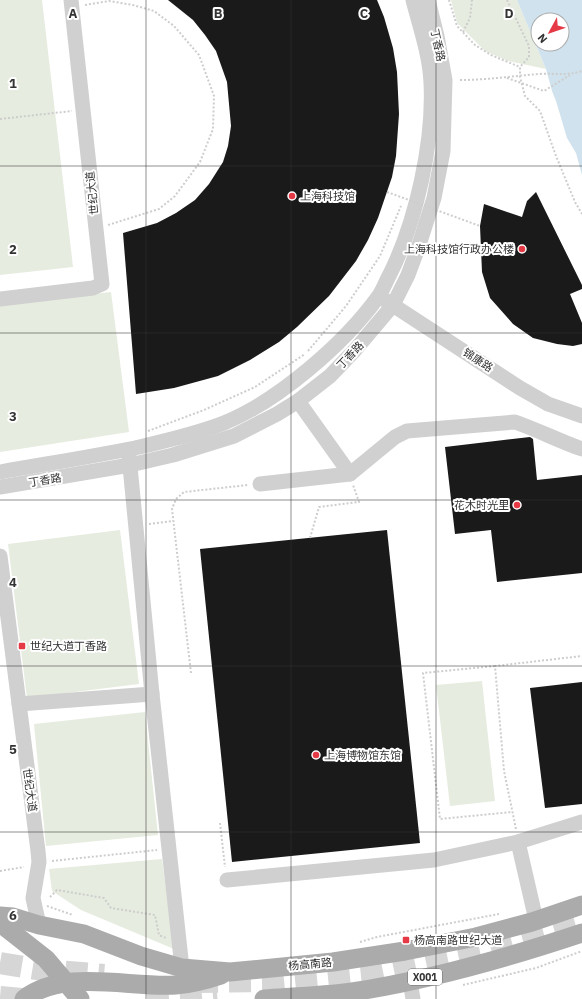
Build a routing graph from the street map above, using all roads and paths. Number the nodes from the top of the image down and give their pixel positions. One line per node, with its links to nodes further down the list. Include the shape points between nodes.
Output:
1 (413, 0): 22 (street, 丁香路, via 431,82 431,118 416,201 405,238)
2 (428, 0): 24 (street, 丁香路, via 445,80 443,151 434,198 420,245)
3 (449, 0): 7 (path, via 457,26)
4 (472, 0): 7 (path, via 470,18)
5 (507, 0): 8 (path, via 529,46 529,57)
6 (71, 3): 15 (street, 世纪大道); 21 (path, via 108,1 154,11 174,26 199,55 214,96 213,129 200,162 175,196 159,209)
7 (463, 32): 8 (path, via 475,45 491,55)
8 (520, 67): 11 (path)
9 (582, 71): 10 (path)
10 (570, 74): 11 (path); 14 (path, via 544,91)
11 (520, 77): 12 (path); 14 (path)
12 (506, 78): 13 (path); 14 (path)
13 (460, 80)
14 (521, 84): 19 (path, via 525,96 540,111 564,176)
15 (83, 111): 16 (path); 21 (street, 世纪大道)
16 (0, 120)
17 (387, 192): 20 (path, bridge)
18 (406, 193): 27 (path, via 380,256 346,306 306,353 255,387 204,410)
19 (582, 214)
20 (480, 226)
21 (96, 228): 23 (street, 世纪大道, via 102,284 93,288)
22 (379, 296): 24 (street, 锦康路); 28 (street, 丁香路, via 347,335 295,381 267,400 226,422 199,432)
23 (0, 299)
24 (393, 305): 25 (street, 丁香路, via 330,376); 26 (street, 锦康路, via 520,388 548,404)
25 (298, 400): 30 (street, 丁香路, via 234,436); 32 (street)
26 (582, 416)
27 (141, 433)
28 (128, 449): 30 (street); 31 (street, 丁香路)
29 (582, 449): 32 (street, via 515,422 407,431 395,437)
30 (130, 465): 34 (street, 丁香路); 36 (street)
31 (0, 472)
32 (350, 474): 33 (street); 37 (path, via 359,502 319,507)
33 (260, 484): 35 (path, via 184,492 176,498 172,509)
34 (0, 487)
35 (174, 521): 36 (path); 41 (path)
36 (136, 526): 42 (street)
37 (310, 538)
38 (0, 556): 43 (street, 世纪大道)
39 (582, 656): 40 (path)
40 (495, 666): 44 (path, via 504,771); 44 (path, via 424,673 440,819)
41 (190, 673)
42 (152, 694): 43 (street); 48 (street)
43 (19, 704): 49 (street, 世纪大道)
44 (512, 812): 47 (path)
45 (582, 822): 47 (street)
46 (220, 823): 51 (path)
47 (518, 842): 51 (street, via 434,860); 58 (street)
48 (169, 848): 49 (path); 63 (street)
49 (38, 862): 50 (path); 53 (street, 世纪大道)
50 (0, 871)
51 (227, 880)
52 (50, 897): 63 (path, via 57,890 104,898 111,908 155,915 159,935)
53 (34, 903): 57 (path); 60 (street, 世纪大道)
54 (582, 905): 58 (main road, 杨高南路)
55 (505, 913): 62 (path)
56 (0, 916): 60 (main road, 杨高南路)
57 (78, 918)
58 (536, 920): 67 (main road, 杨高南路, via 476,937 405,951 334,962)
59 (0, 923): 65 (main road)
60 (39, 925): 65 (main road, 世纪大道); 66 (main road, 杨高南路, via 84,934 141,956)
61 (582, 933): 68 (main road, X001, via 489,962)
62 (356, 943)
63 (180, 944): 66 (street)
64 (582, 951): 70 (path, via 536,968)
65 (46, 959): 69 (main road); 71 (main road, 世纪大道, via 49,974)
66 (182, 968): 67 (main road, 杨高南路)
67 (230, 972): 69 (main road, via 192,984 175,986)
68 (410, 981): 73 (main road, X001, via 351,992); 74 (street)
69 (68, 983): 71 (main road); 72 (main road)
70 (459, 986)
71 (33, 996)
72 (80, 999)
73 (264, 999)
74 (413, 999)

